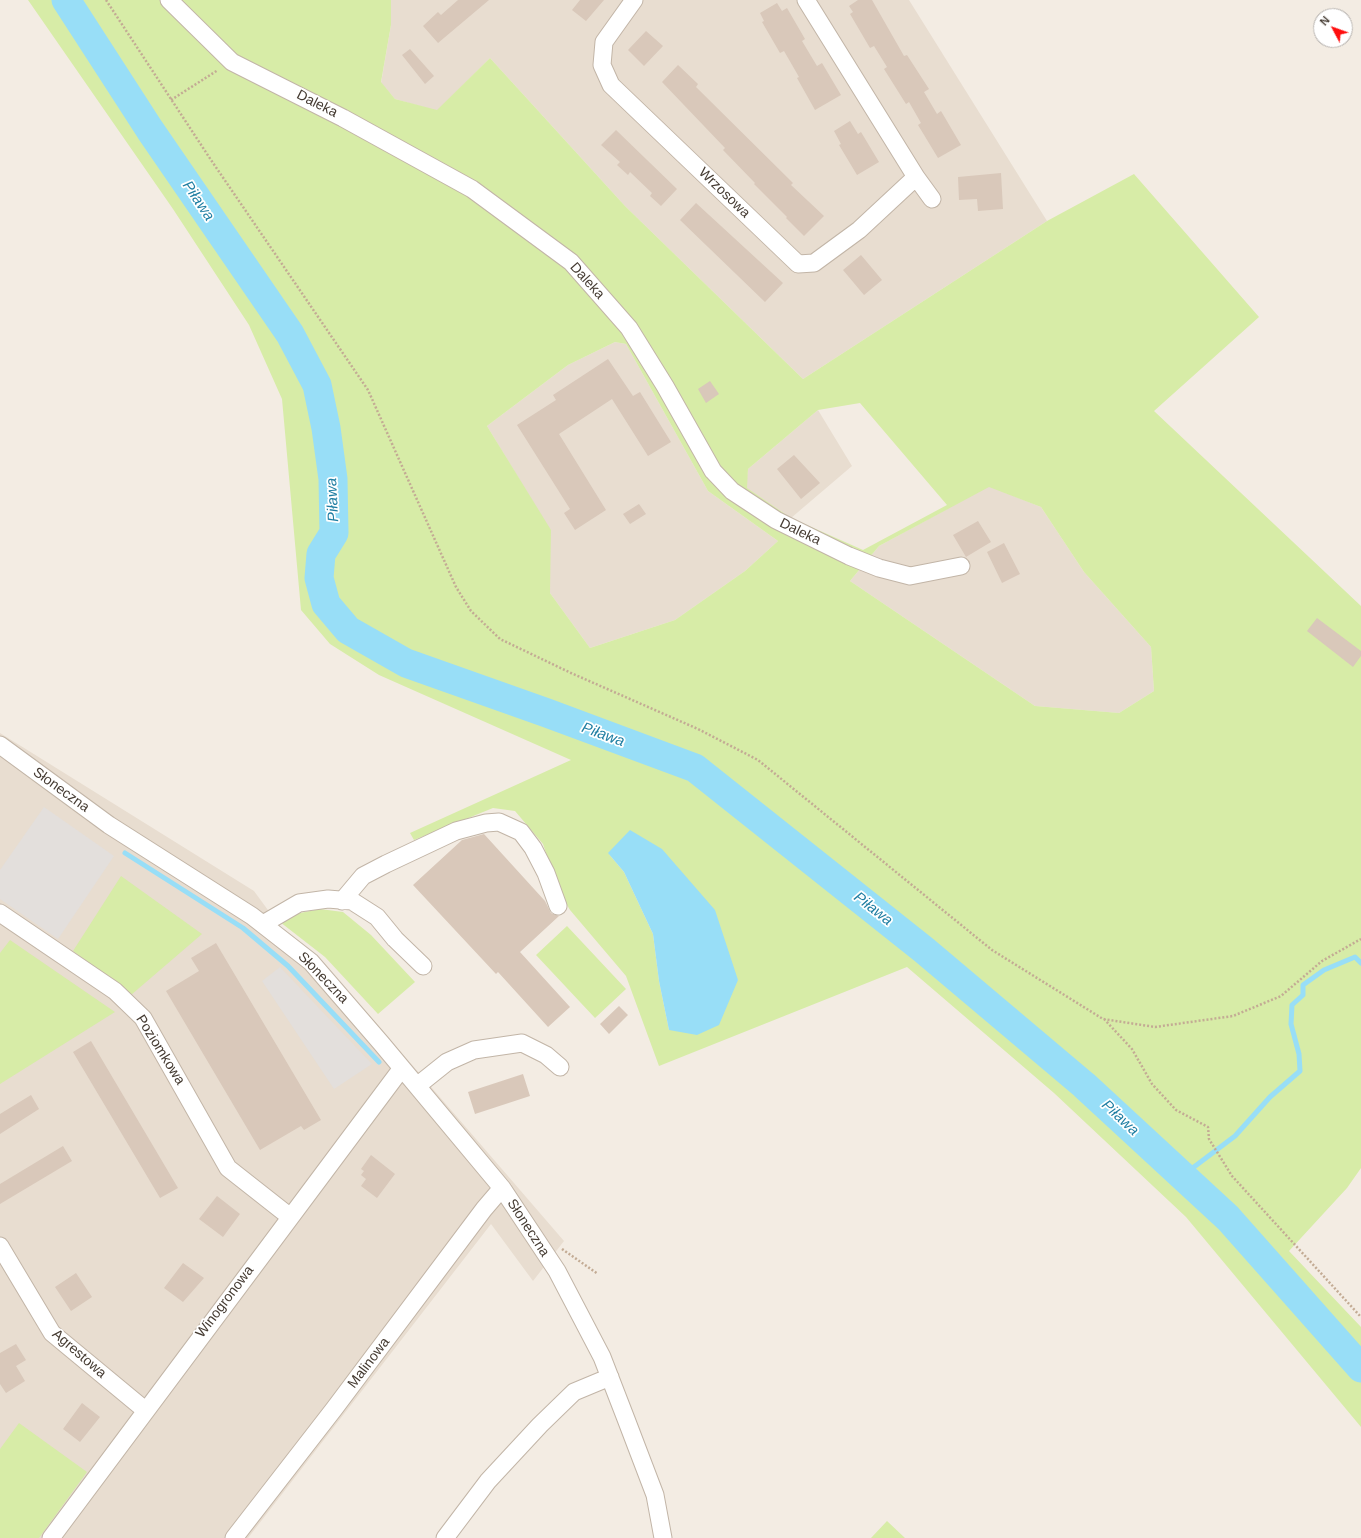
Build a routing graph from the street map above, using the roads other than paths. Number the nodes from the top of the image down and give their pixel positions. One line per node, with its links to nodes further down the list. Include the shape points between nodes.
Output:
1 (169, 0): 6 (street, Daleka, via 232,62 350,122 472,189 571,262 628,328 665,386 713,471 732,491 776,520 879,568 910,576)
2 (634, 0): 4 (street, Wrzosowa, via 604,42 602,66 611,85 798,264 814,263 848,238)
3 (806, 0): 4 (street)
4 (916, 177): 5 (street)
5 (932, 200)
6 (961, 566)
7 (0, 745): 11 (street, Słoneczna, via 110,825)
8 (342, 900): 9 (street, via 363,876 386,864 456,831 500,822 521,832 533,848 546,873); 11 (street, via 299,902); 12 (street, via 352,901 377,917)
9 (558, 906)
10 (0, 913): 17 (street, Poziomkowa, via 114,991 144,1018 228,1168)
11 (263, 924): 14 (street, Słoneczna, via 311,962)
12 (423, 966)
13 (560, 1067): 15 (street, via 546,1055 522,1043 474,1050 447,1062)
14 (402, 1068): 15 (street, Słoneczna); 17 (street, Winogronowa)
15 (417, 1086): 16 (street, Słoneczna)
16 (502, 1188): 19 (street, Słoneczna, via 557,1271); 22 (street, Malinowa)
17 (289, 1216): 20 (street, Winogronowa)
18 (0, 1246): 20 (street, Agrestowa, via 52,1333)
19 (610, 1377): 23 (street, via 574,1392 540,1425 488,1481); 24 (street, Słoneczna, via 655,1495)
20 (145, 1410): 21 (street, Winogronowa)
21 (51, 1538)
22 (234, 1538)
23 (445, 1538)
24 (663, 1538)

